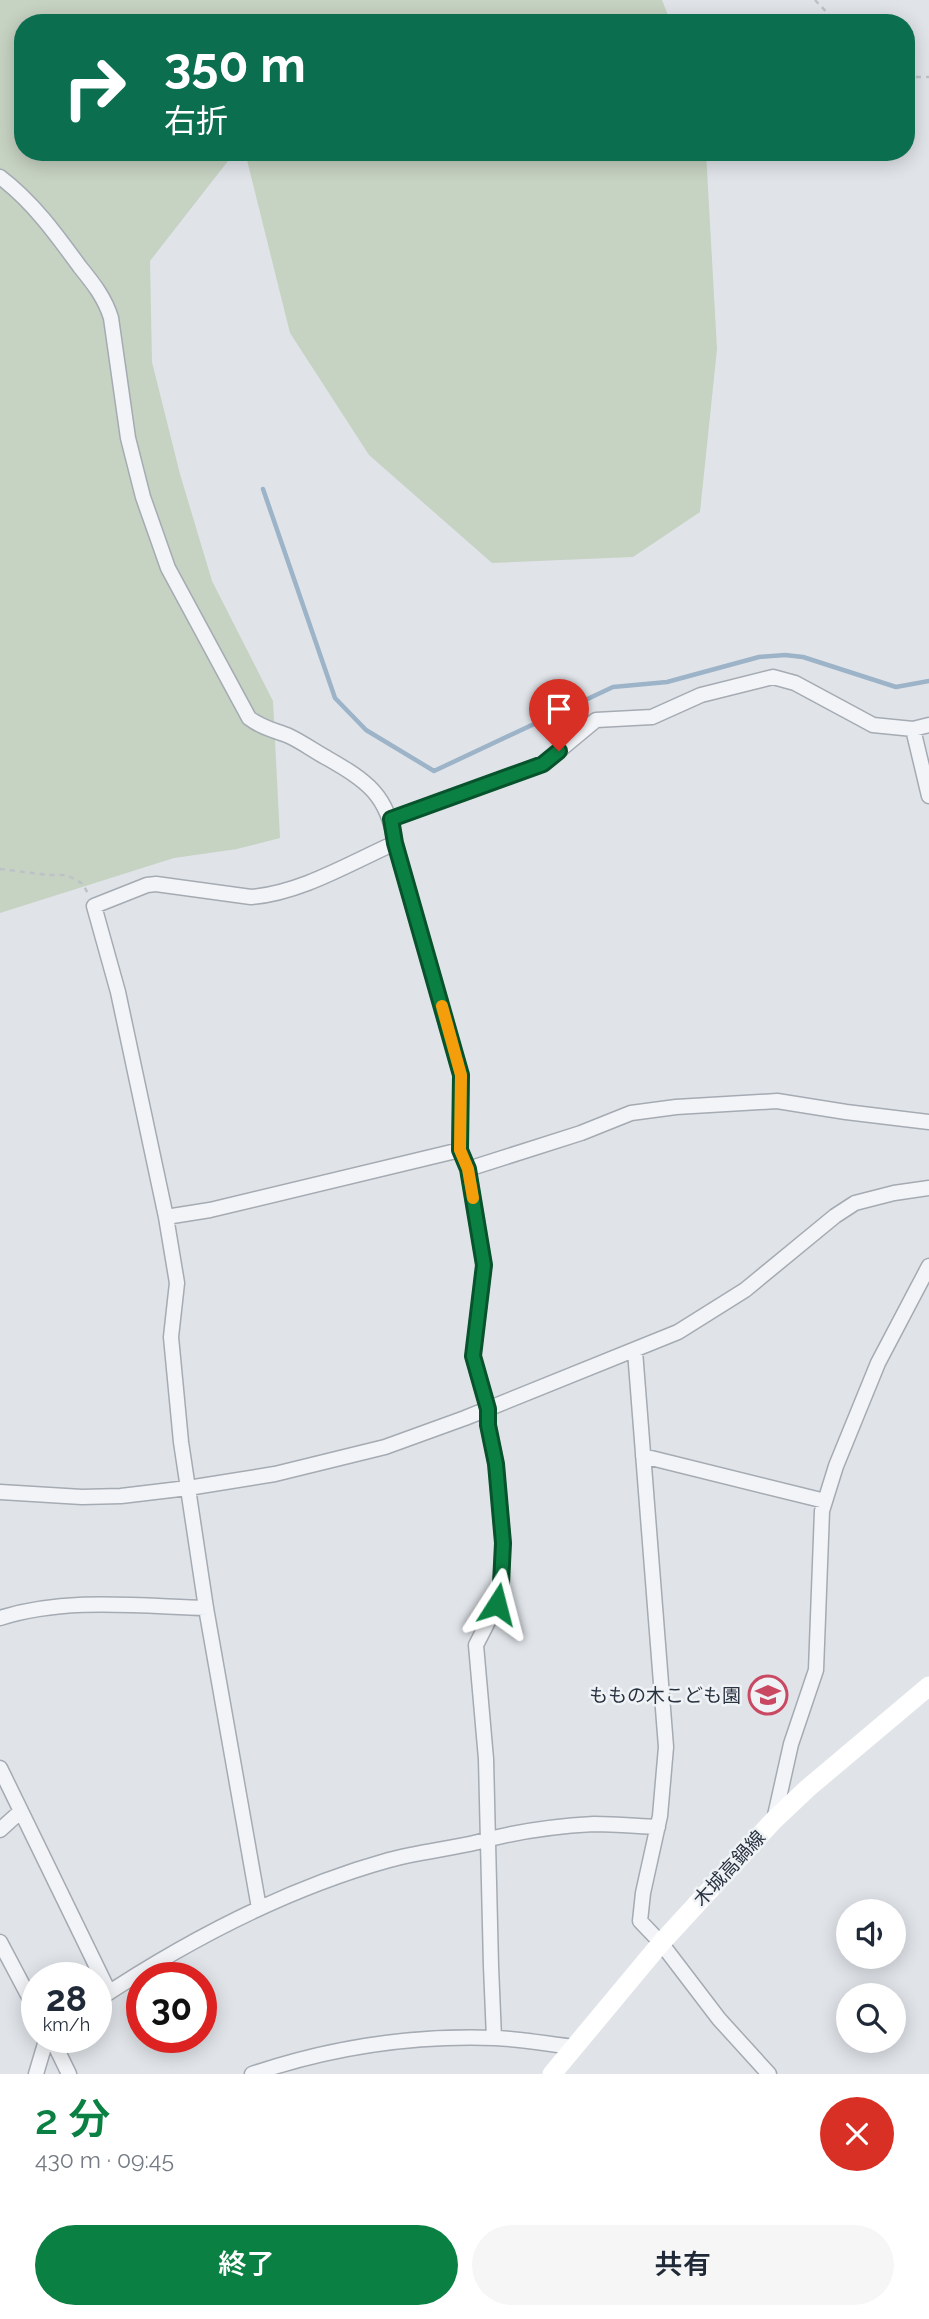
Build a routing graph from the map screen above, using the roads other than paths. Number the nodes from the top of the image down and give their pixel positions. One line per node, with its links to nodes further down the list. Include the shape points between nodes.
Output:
1 (0, 177): 5 (street, via 52,228 106,302 128,438 143,497 168,568 249,718 356,775 376,793)
2 (929, 725): 3 (street)
3 (913, 729): 4 (street); 5 (street, via 873,725 795,682 773,677 701,695 652,717 596,720 543,764)
4 (929, 796)
5 (391, 819): 6 (street)
6 (395, 843): 8 (street, via 461,1075); 11 (street, via 309,882 267,895 147,884 94,906 118,992)
7 (929, 1122): 9 (street, via 777,1101 676,1107 631,1113)
8 (460, 1150): 9 (street); 11 (street)
9 (468, 1169): 14 (street, via 484,1265 473,1356)
10 (929, 1188): 13 (street, via 855,1203 723,1306)
11 (166, 1217): 16 (street, via 177,1283 171,1337)
12 (929, 1266): 18 (street, via 878,1363)
13 (635, 1351): 14 (street); 15 (street)
14 (488, 1409): 16 (street, via 386,1447 275,1474); 27 (street, via 503,1543 497,1604 476,1645)
15 (643, 1456): 18 (street); 25 (street, via 666,1747)
16 (188, 1488): 17 (street, via 82,1497); 19 (street)
17 (0, 1492)
18 (825, 1501): 24 (street, via 816,1670 791,1744)
19 (206, 1608): 20 (street, via 84,1605 22,1611); 28 (street)
20 (0, 1618)
21 (929, 1686): 24 (main road, 木城高鍋線)
22 (0, 1768): 23 (street)
23 (21, 1811): 26 (street); 31 (street)
24 (774, 1820): 30 (main road, 木城高鍋線)
25 (657, 1827): 27 (street, via 594,1824); 30 (street, via 640,1921)
26 (0, 1830)
27 (487, 1838): 28 (street, via 388,1861); 34 (street)
28 (259, 1908): 33 (street)
29 (0, 1942): 32 (street)
30 (660, 1943): 35 (main road, 木城高鍋線); 42 (street)
31 (94, 1962)
32 (21, 1981)
33 (112, 1990)
34 (495, 2038): 35 (street); 40 (street, via 361,2046)
35 (575, 2047): 41 (main road, 木城高鍋線)
36 (43, 2053): 38 (street)
37 (58, 2053): 39 (street)
38 (36, 2074)
39 (69, 2074)
40 (253, 2074)
41 (552, 2074)
42 (769, 2074)

